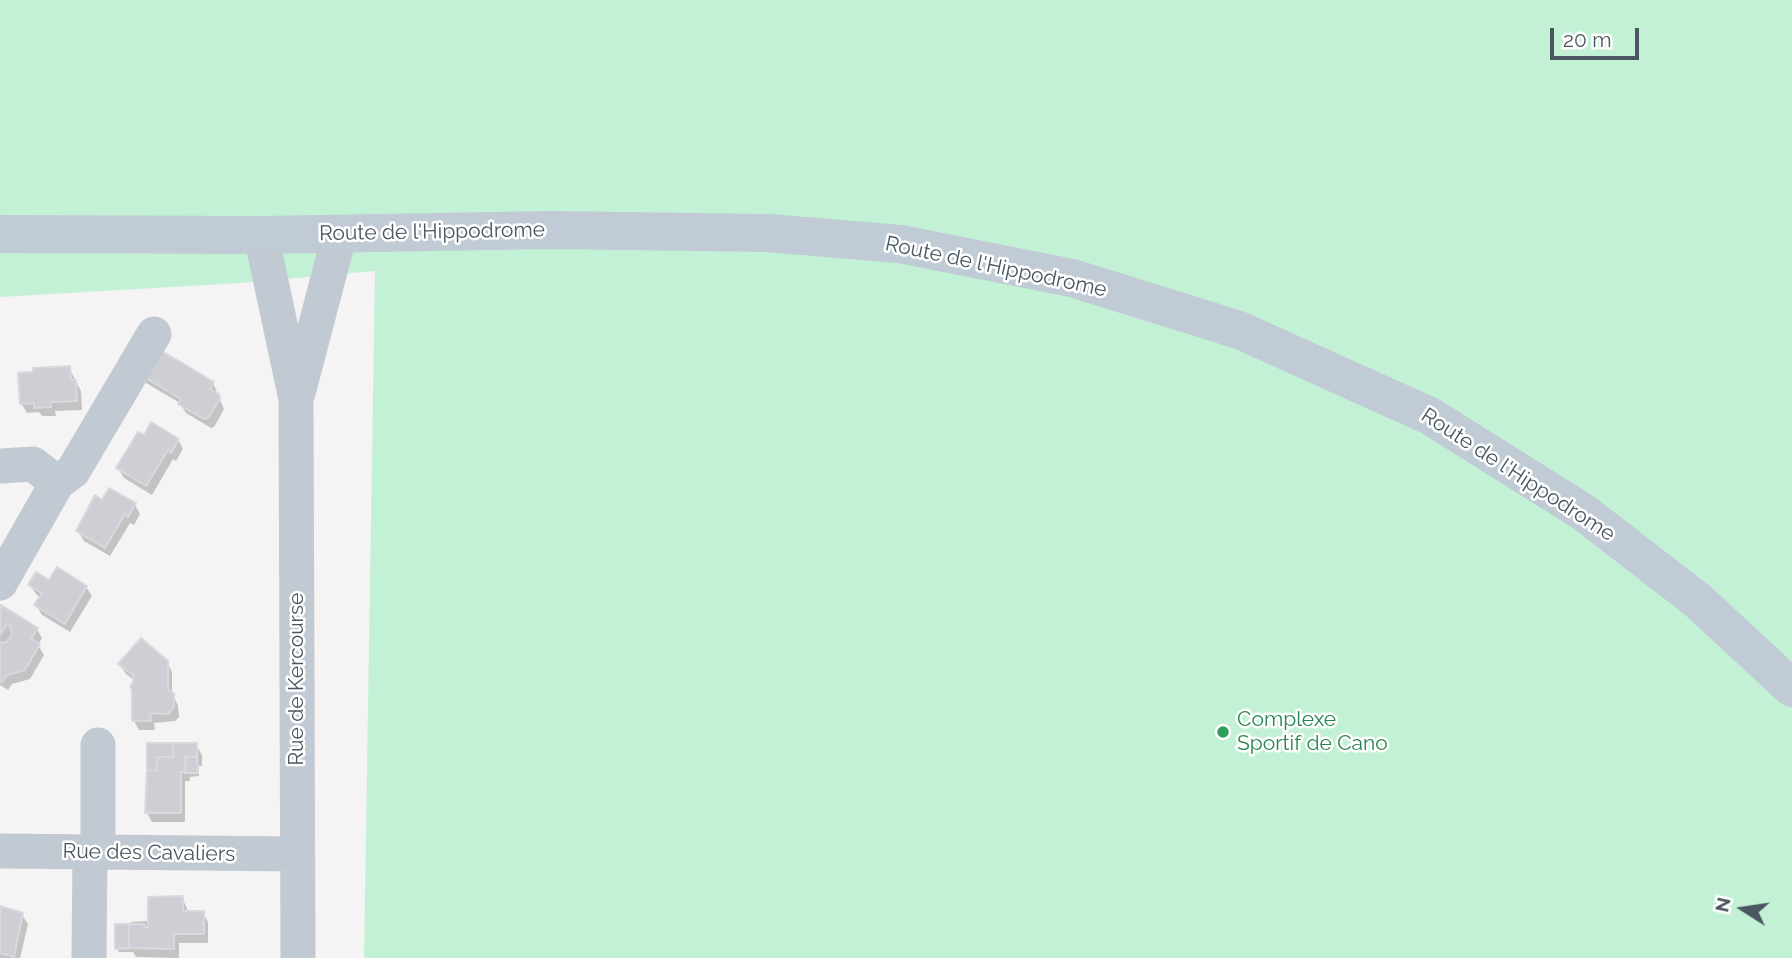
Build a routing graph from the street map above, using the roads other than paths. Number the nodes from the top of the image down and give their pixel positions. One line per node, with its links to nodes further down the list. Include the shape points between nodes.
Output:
1 (340, 233): 3 (main road, Route de l'Hippodrome); 5 (street, Rue de Kercourse); 9 (main road, Route de l'Hippodrome, via 768,233 900,244 1072,278 1239,330 1430,416 1583,512 1697,600)
2 (0, 234): 3 (main road, Route de l'Hippodrome)
3 (261, 235): 5 (street, Rue de Kercourse)
4 (154, 334): 7 (street, via 73,471)
5 (296, 399): 13 (street, Rue de Kercourse)
6 (0, 466): 7 (street, via 33,464)
7 (57, 483): 8 (street)
8 (0, 583)
9 (1792, 688)
10 (98, 745): 12 (street)
11 (0, 851): 12 (street, Rue des Cavaliers)
12 (94, 852): 13 (street, Rue des Cavaliers); 14 (street)
13 (298, 854): 15 (street, Rue de Kercourse)
14 (89, 958)
15 (298, 958)

